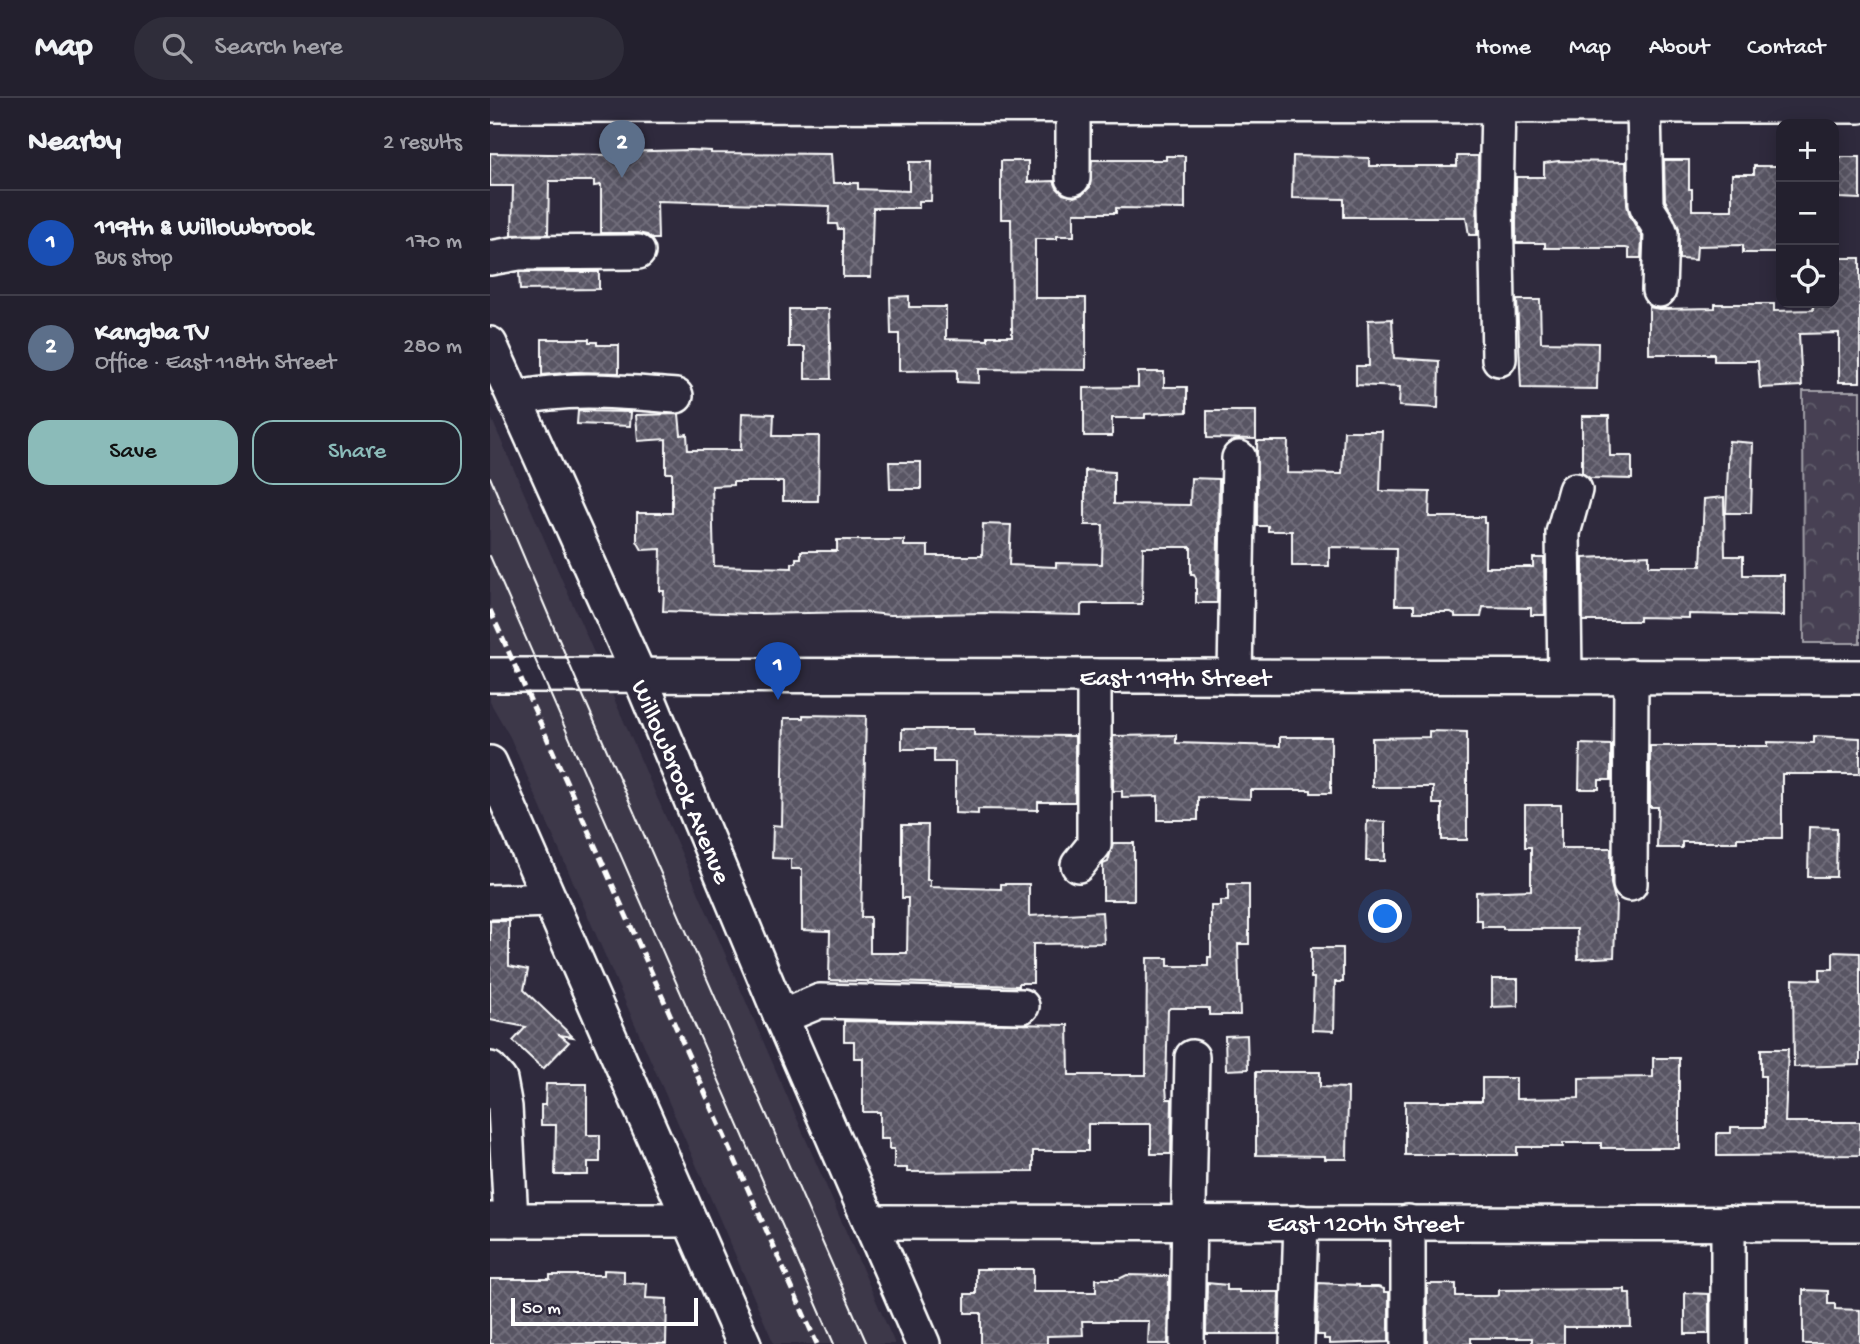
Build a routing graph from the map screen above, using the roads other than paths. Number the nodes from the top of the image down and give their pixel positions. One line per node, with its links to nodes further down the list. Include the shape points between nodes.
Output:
1 (663, 102): 2 (street); 6 (street)
2 (818, 102): 7 (street)
3 (1743, 102): 4 (street); 9 (street)
4 (1806, 102): 5 (street)
5 (1858, 103)
6 (490, 105)
7 (1073, 105): 8 (street); 10 (street)
8 (1497, 106): 9 (street); 15 (street)
9 (1644, 106): 13 (street, via 1646,204 1661,233)
10 (1073, 178)
11 (638, 252): 12 (street, via 519,253)
12 (490, 258)
13 (1659, 290)
14 (490, 344): 17 (street, Willowbrook Avenue)
15 (1499, 359)
16 (676, 396): 17 (street, via 596,390 544,392)
17 (515, 399): 21 (street, Willowbrook Avenue)
18 (1239, 458): 23 (street)
19 (1574, 490): 24 (street, via 1563,533)
20 (490, 675): 21 (street, East 119th Street)
21 (639, 675): 22 (street, East 119th Street); 33 (street, Willowbrook Avenue)
22 (1094, 676): 23 (street, East 119th Street); 28 (street, via 1094,845)
23 (1235, 676): 24 (street, East 119th Street)
24 (1564, 676): 25 (street, East 119th Street)
25 (1632, 676): 26 (street, East 119th Street); 29 (street)
26 (1860, 677)
27 (490, 763): 30 (street)
28 (1079, 866)
29 (1630, 884)
30 (550, 900): 31 (street); 37 (street)
31 (490, 902)
32 (1022, 1006): 33 (street, via 820,1001)
33 (781, 1017): 38 (street, Willowbrook Avenue)
34 (1192, 1057): 39 (street)
35 (490, 1069): 36 (street, via 499,1080 505,1107)
36 (501, 1220): 37 (street)
37 (689, 1220): 44 (street)
38 (871, 1222): 39 (street, East 120th Street); 45 (street, Willowbrook Avenue)
39 (1187, 1222): 40 (street, East 120th Street); 46 (street)
40 (1301, 1222): 41 (street, East 120th Street); 47 (street)
41 (1408, 1222): 42 (street, East 120th Street); 48 (street)
42 (1728, 1223): 43 (street, East 120th Street); 49 (street)
43 (1860, 1224)
44 (744, 1344)
45 (923, 1344)
46 (1187, 1344)
47 (1297, 1344)
48 (1408, 1344)
49 (1728, 1344)

